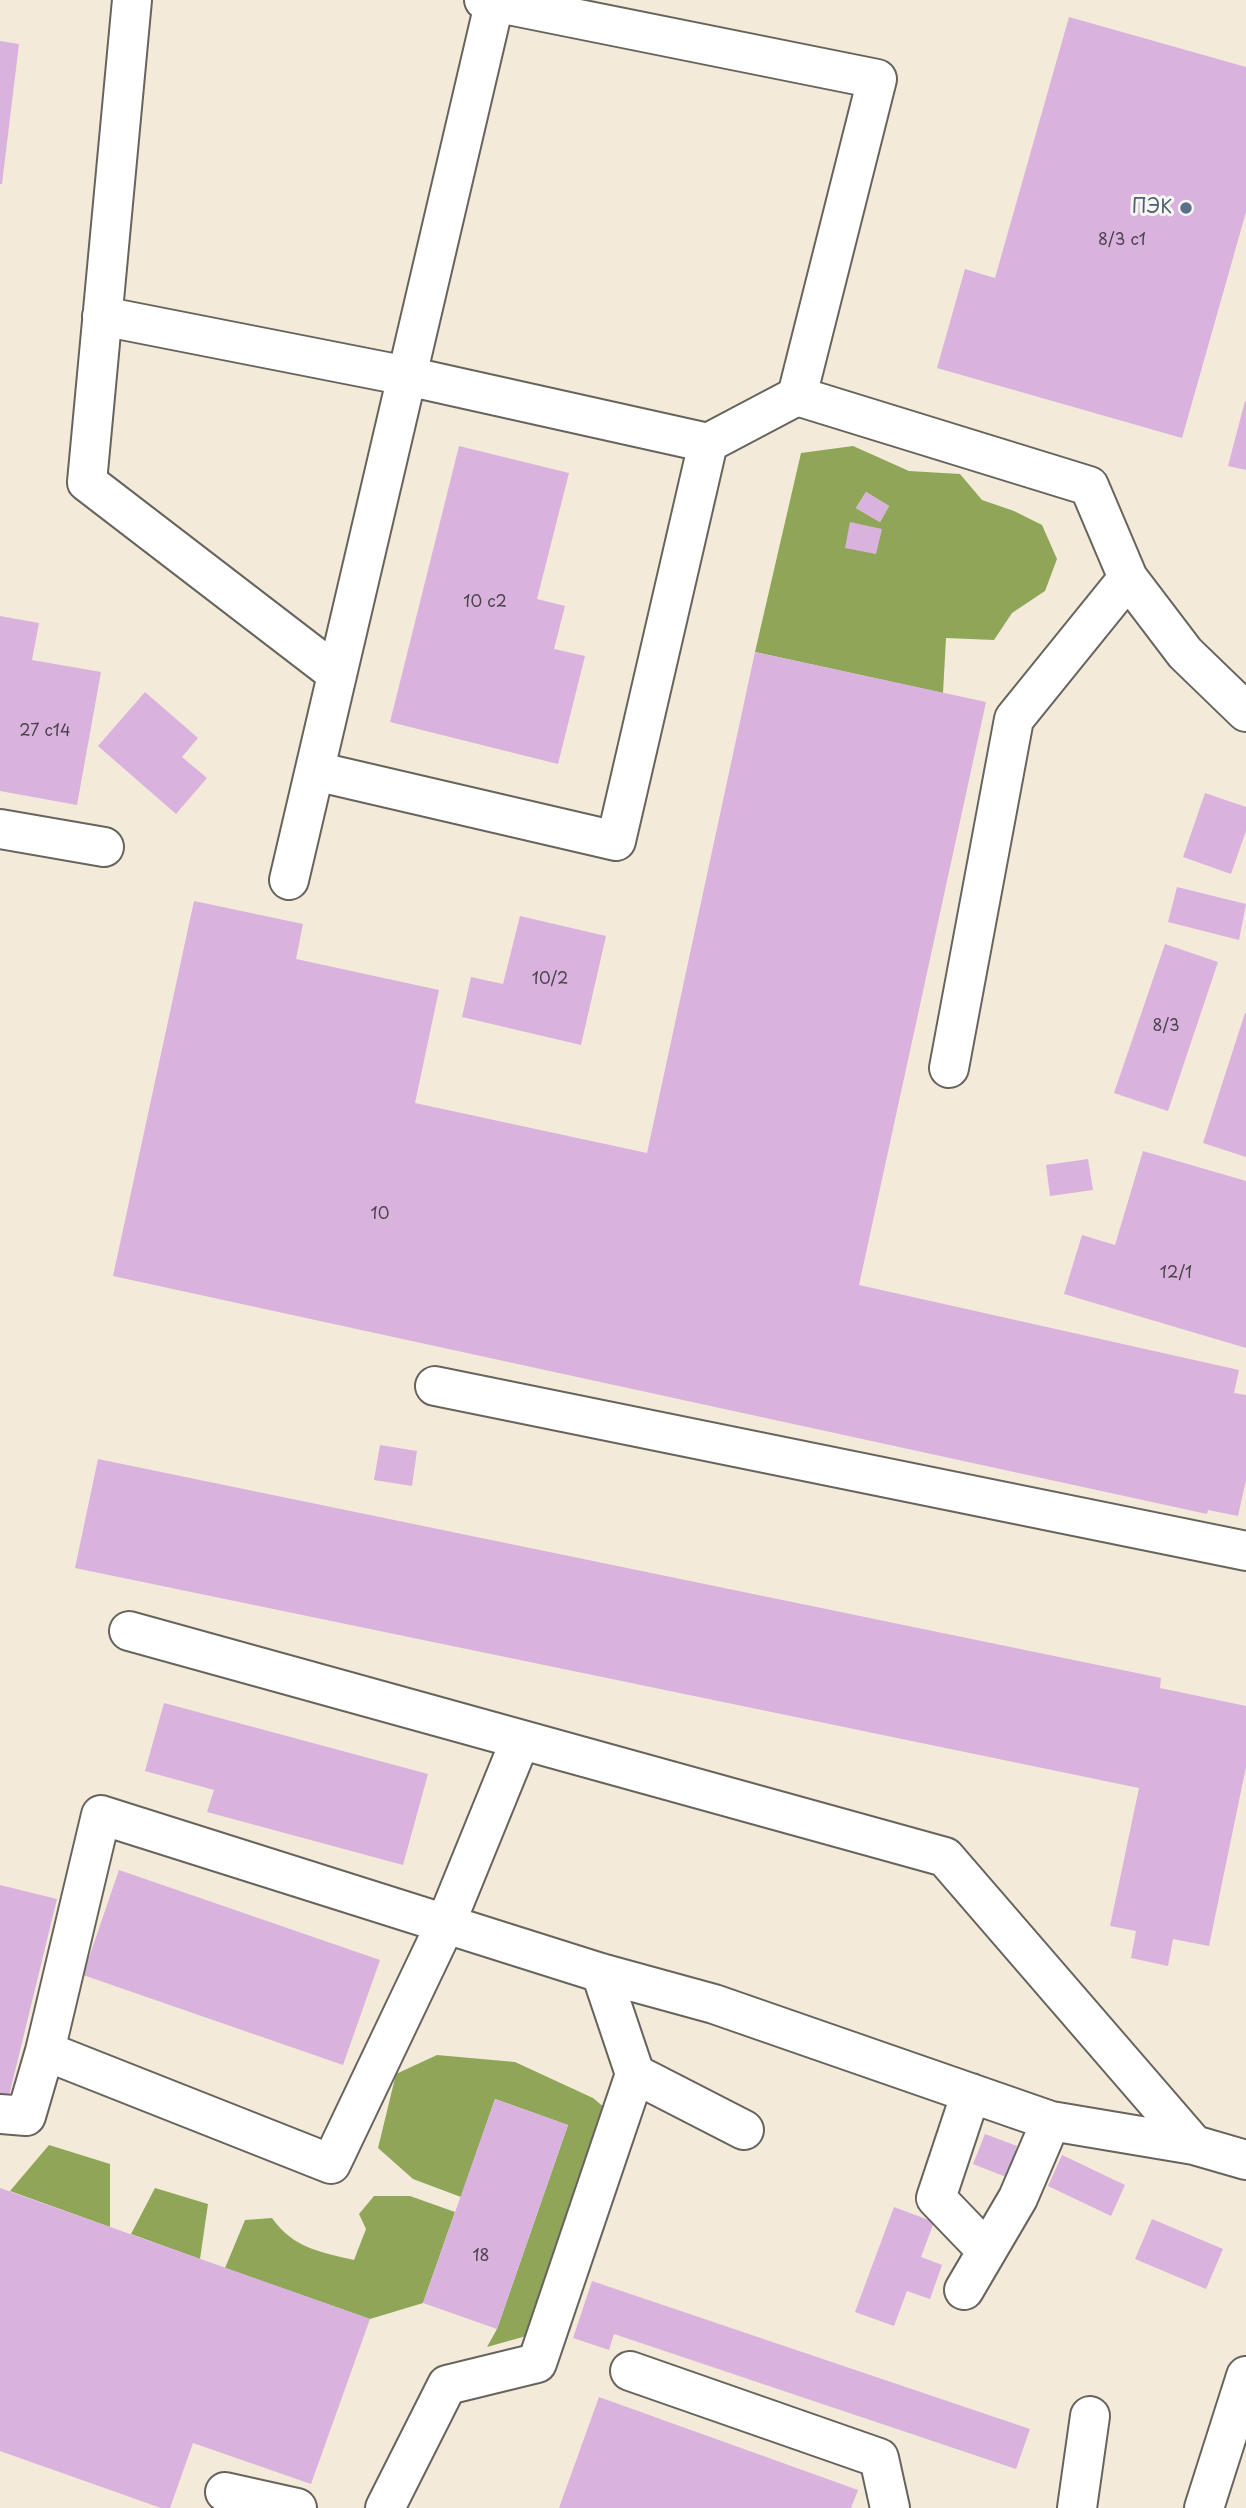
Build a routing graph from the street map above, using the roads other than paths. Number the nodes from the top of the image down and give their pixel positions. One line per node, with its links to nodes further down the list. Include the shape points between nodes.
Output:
1 (132, 0): 3 (street)
2 (491, 1): 4 (street); 5 (street, via 877,79)
3 (102, 316): 4 (street); 9 (street, via 87,482)
4 (407, 376): 6 (street); 9 (street)
5 (797, 396): 6 (street); 7 (street, via 1089,486)
6 (708, 443): 12 (street, via 616,841)
7 (1128, 578): 8 (street); 16 (street, via 1014,719)
8 (1185, 653): 10 (street); 11 (street)
9 (337, 674): 12 (street)
10 (1246, 685)
11 (1246, 712)
12 (315, 771): 15 (street)
13 (0, 829): 14 (street)
14 (104, 847)
15 (289, 880)
16 (948, 1068)
17 (435, 1386): 18 (street)
18 (1246, 1551)
19 (129, 1631): 20 (street)
20 (520, 1741): 21 (street); 29 (street, via 945,1857)
21 (445, 1925): 22 (street); 23 (street, via 331,2164); 23 (street, via 101,1815)
22 (601, 1973): 24 (street); 25 (street, via 713,2004)
23 (45, 2052): 26 (street, via 26,2116)
24 (635, 2074): 28 (street); 38 (street, via 537,2362 447,2385)
25 (971, 2093): 27 (street); 31 (street, via 936,2198)
26 (0, 2114)
27 (1051, 2121): 29 (street); 31 (street, via 1018,2198)
28 (744, 2130)
29 (1194, 2145): 30 (street)
30 (1246, 2160)
31 (987, 2251): 32 (street)
32 (964, 2290)
33 (630, 2371): 39 (street, via 879,2458)
34 (1246, 2376): 41 (street)
35 (1090, 2416): 40 (street)
36 (226, 2492): 37 (street)
37 (298, 2508)
38 (385, 2508)
39 (890, 2508)
40 (1077, 2508)
41 (1204, 2508)

